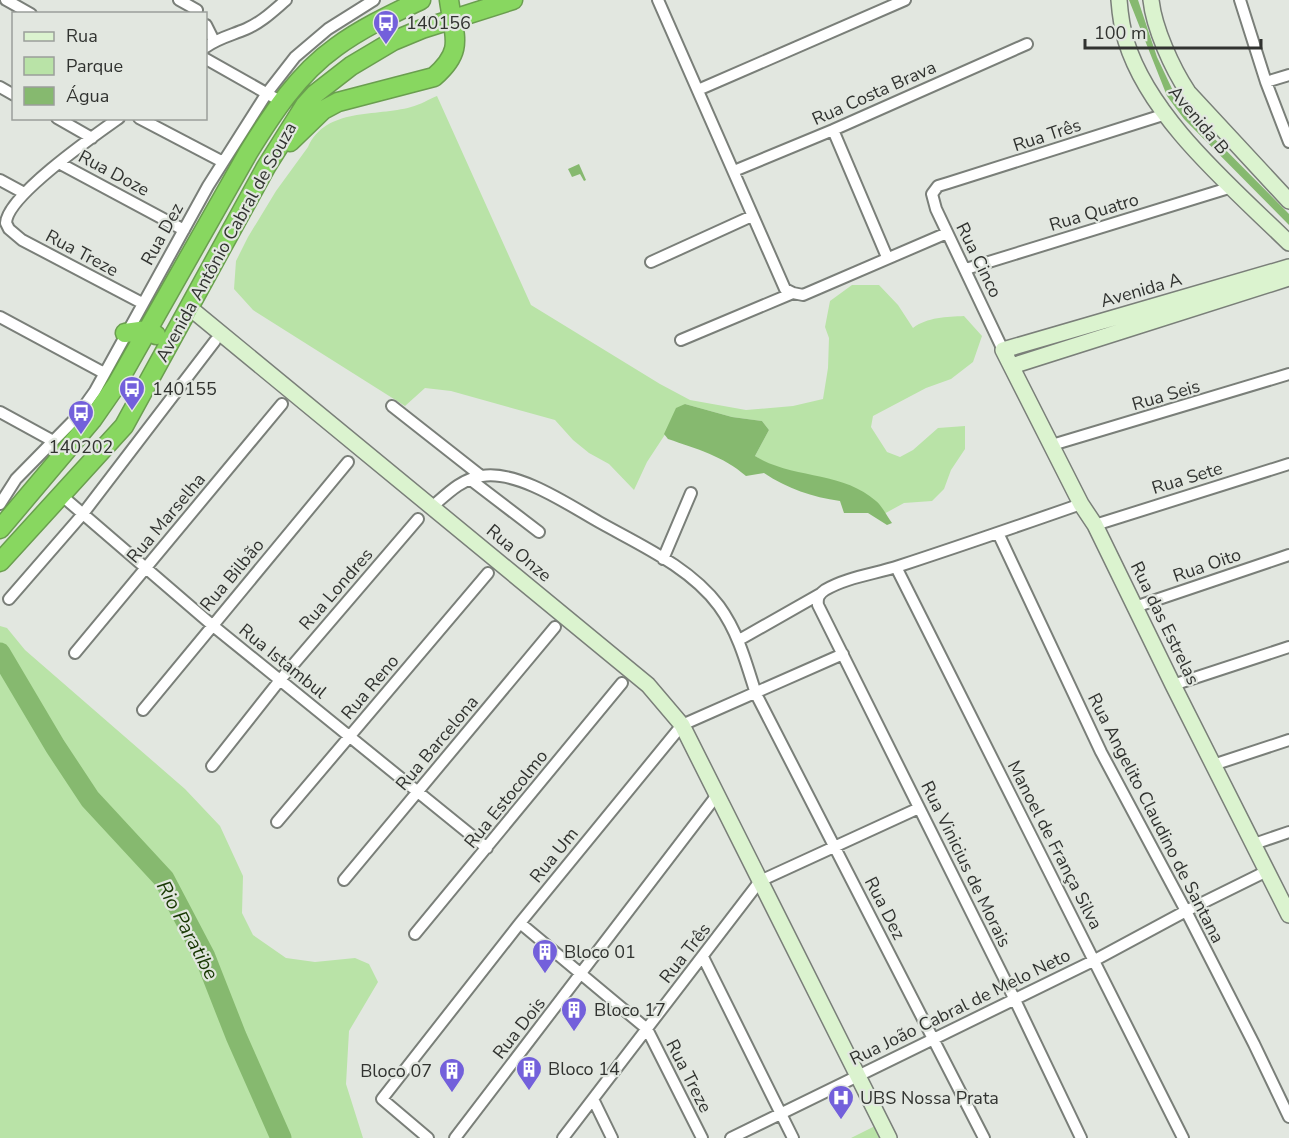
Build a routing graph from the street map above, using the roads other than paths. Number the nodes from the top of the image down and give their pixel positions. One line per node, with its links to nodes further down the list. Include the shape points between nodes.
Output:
1 (6, 0): 14 (street)
2 (179, 0): 13 (street)
3 (285, 0): 16 (street, via 266,18)
4 (375, 0): 22 (street, Rua Dez, via 328,28 295,57)
5 (421, 0): 22 (highway, Avenida Antônio Cabral de Souza, via 334,47)
6 (448, 0): 15 (highway)
7 (513, 0): 15 (highway, Avenida Antônio Cabral de Souza)
8 (658, 0): 21 (street)
9 (905, 0): 21 (street)
10 (1119, 0): 23 (street, Avenida B, via 1125,40)
11 (1151, 0): 40 (street, Avenida B, via 1157,24 1188,92)
12 (1240, 0): 20 (street)
13 (196, 8)
14 (27, 12)
15 (451, 19): 32 (highway, Avenida Antônio Cabral de Souza, via 393,41 315,94); 32 (highway, via 455,45 452,60 434,77 362,94 323,110)
16 (210, 44)
17 (1027, 44): 27 (street, Rua Costa Brava)
18 (207, 60): 22 (street)
19 (1289, 75): 20 (street)
20 (1266, 82): 29 (street)
21 (698, 90): 33 (street)
22 (274, 98): 30 (street, Rua Dez); 39 (highway, Avenida Antônio Cabral de Souza)
23 (1166, 114): 36 (street, Rua Três); 37 (street, Avenida B)
24 (60, 120): 28 (street)
25 (116, 120): 28 (street)
26 (143, 120): 30 (street)
27 (834, 130): 33 (street, Rua Costa Brava); 45 (street)
28 (92, 138): 31 (street)
29 (1289, 142)
30 (223, 162): 35 (street, Rua Dez)
31 (59, 163): 38 (street); 42 (street, Rua Doze)
32 (266, 167): 52 (highway, Avenida Antônio Cabral de Souza)
33 (734, 171): 41 (street)
34 (0, 180): 38 (street)
35 (208, 186): 39 (street); 42 (street, Rua Dez)
36 (938, 186): 43 (street, Rua Cinco, via 932,194 933,201)
37 (1232, 187): 44 (street, Avenida B); 48 (street, Rua Quatro)
38 (24, 193): 51 (street, Rua Treze, via 6,217 9,229 22,240)
39 (224, 196): 54 (highway, Avenida Antônio Cabral de Souza)
40 (1289, 201)
41 (752, 216): 46 (street); 50 (street, via 785,289)
42 (184, 230): 51 (street, Rua Dez)
43 (947, 233): 45 (street); 48 (street, Rua Cinco)
44 (1289, 243)
45 (887, 257): 50 (street, via 803,295)
46 (651, 262)
47 (1289, 267): 59 (street, Avenida A)
48 (966, 269): 59 (street, Rua Cinco)
49 (1289, 278): 60 (street, Avenida A)
50 (793, 293): 56 (street)
51 (142, 303): 55 (street, Rua Dez)
52 (190, 308): 58 (highway, Avenida Antônio Cabral de Souza); 75 (street, Rua Onze)
53 (0, 316): 61 (street)
54 (147, 330): 55 (highway); 58 (highway); 79 (highway, Avenida Antônio Cabral de Souza, via 92,420)
55 (126, 333): 61 (street, Rua Dez)
56 (681, 340)
57 (215, 341): 76 (street)
58 (170, 342): 72 (highway, Avenida Antônio Cabral de Souza, via 124,426)
59 (1004, 350): 60 (street, Rua das Estrelas)
60 (1012, 366): 67 (street, Rua das Estrelas)
61 (104, 372): 66 (street, Rua Dez, via 75,418)
62 (1289, 374): 67 (street, Rua Seis)
63 (282, 404): 86 (street, Rua Marselha)
64 (392, 406): 70 (street)
65 (0, 412): 66 (street)
66 (52, 441): 73 (street, Rua Dez, via 16,479)
67 (1052, 445): 74 (street, Rua das Estrelas)
68 (348, 462): 91 (street, Rua Bilbão)
69 (1289, 464): 78 (street, Rua Sete)
70 (476, 478): 75 (street, via 460,483); 80 (street); 83 (street, Rua Dez, via 503,476 536,488)
71 (691, 493): 83 (street)
72 (61, 495): 76 (street, Rua Istambul); 84 (highway, Avenida Antônio Cabral de Souza)
73 (0, 504)
74 (1081, 504): 78 (street, Rua das Estrelas); 81 (street)
75 (432, 507): 102 (street, Rua Onze, via 648,685)
76 (82, 515): 86 (street, Rua Istambul); 88 (street)
77 (418, 519): 97 (street, Rua Londres)
78 (1095, 525): 90 (street, Rua das Estrelas)
79 (0, 529)
80 (539, 532)
81 (998, 533): 85 (street); 118 (street, Rua Angelito Claudino de Santana, via 1101,752)
82 (1289, 555): 90 (street, Rua Oito)
83 (663, 559): 93 (street, Rua Dez, via 704,589)
84 (0, 562)
85 (896, 567): 89 (street, via 837,585); 123 (street, Manoel de França Silva)
86 (145, 569): 91 (street, Rua Istambul); 95 (street, Rua Marselha)
87 (488, 573): 103 (street, Rua Reno)
88 (9, 599)
89 (818, 600): 93 (street); 96 (street, Rua Vinicius de Morais)
90 (1135, 607): 99 (street, Rua das Estrelas)
91 (212, 625): 97 (street, Rua Istambul); 101 (street, Rua Bilbão)
92 (555, 627): 107 (street, Rua Barcelona)
93 (739, 639): 100 (street, Rua Dez)
94 (1289, 647): 99 (street)
95 (75, 653)
96 (843, 654): 100 (street, Rua Um); 109 (street, Rua Vinicius de Morais)
97 (280, 680): 103 (street, Rua Istambul); 105 (street, Rua Londres)
98 (622, 683): 114 (street, Rua Estocolmo)
99 (1173, 685): 106 (street, Rua das Estrelas)
100 (756, 694): 102 (street, Rua Um); 113 (street, Rua Dez)
101 (143, 710)
102 (682, 725): 108 (street, Rua Onze); 120 (street, Rua Um)
103 (351, 737): 107 (street, Rua Istambul); 110 (street, Rua Reno)
104 (1289, 740): 106 (street)
105 (212, 765)
106 (1213, 765): 112 (street, Rua das Estrelas)
107 (418, 791): 114 (street, Rua Istambul); 116 (street, Rua Barcelona)
108 (717, 795): 117 (street, Rua Onze); 124 (street, Rua Dois)
109 (920, 808): 113 (street, Rua Três); 125 (street, Rua Vinicius de Morais)
110 (277, 822)
111 (1289, 832): 112 (street)
112 (1254, 844): 115 (street, Rua das Estrelas)
113 (835, 847): 117 (street, Rua Três); 127 (street, Rua Dez)
114 (487, 848): 121 (street, Rua Estocolmo)
115 (1267, 871): 118 (street, Rua João Cabral de Melo Neto); 119 (street, Rua das Estrelas)
116 (344, 880)
117 (760, 881): 122 (street, Rua Três); 128 (street, Rua Onze)
118 (1186, 910): 123 (street, Rua João Cabral de Melo Neto); 131 (street, Rua Angelito Claudino de Santana)
119 (1289, 915)
120 (520, 923): 124 (street); 132 (street, Rua Um, via 382,1099)
121 (415, 934)
122 (703, 957): 126 (street, Rua Três); 130 (street)
123 (1095, 960): 125 (street, Rua João Cabral de Melo Neto); 142 (street, Manoel de França Silva)
124 (582, 975): 126 (street); 133 (street, Rua Dois)
125 (1014, 998): 127 (street, Rua João Cabral de Melo Neto); 141 (street, Rua Vinicius de Morais)
126 (647, 1029): 129 (street, Rua Três); 136 (street, Rua Treze)
127 (933, 1038): 128 (street, Rua João Cabral de Melo Neto); 140 (street, Rua Dez)
128 (858, 1075): 130 (street, Rua João Cabral de Melo Neto); 139 (street, Rua Onze)
129 (593, 1099): 134 (street, Rua Três); 135 (street)
130 (781, 1113): 137 (street, Rua João Cabral de Melo Neto); 138 (street)
131 (1289, 1117)
132 (428, 1138)
133 (455, 1138)
134 (563, 1138)
135 (612, 1138)
136 (702, 1138)
137 (731, 1138)
138 (794, 1138)
139 (889, 1138)
140 (984, 1138)
141 (1081, 1138)
142 (1183, 1138)

